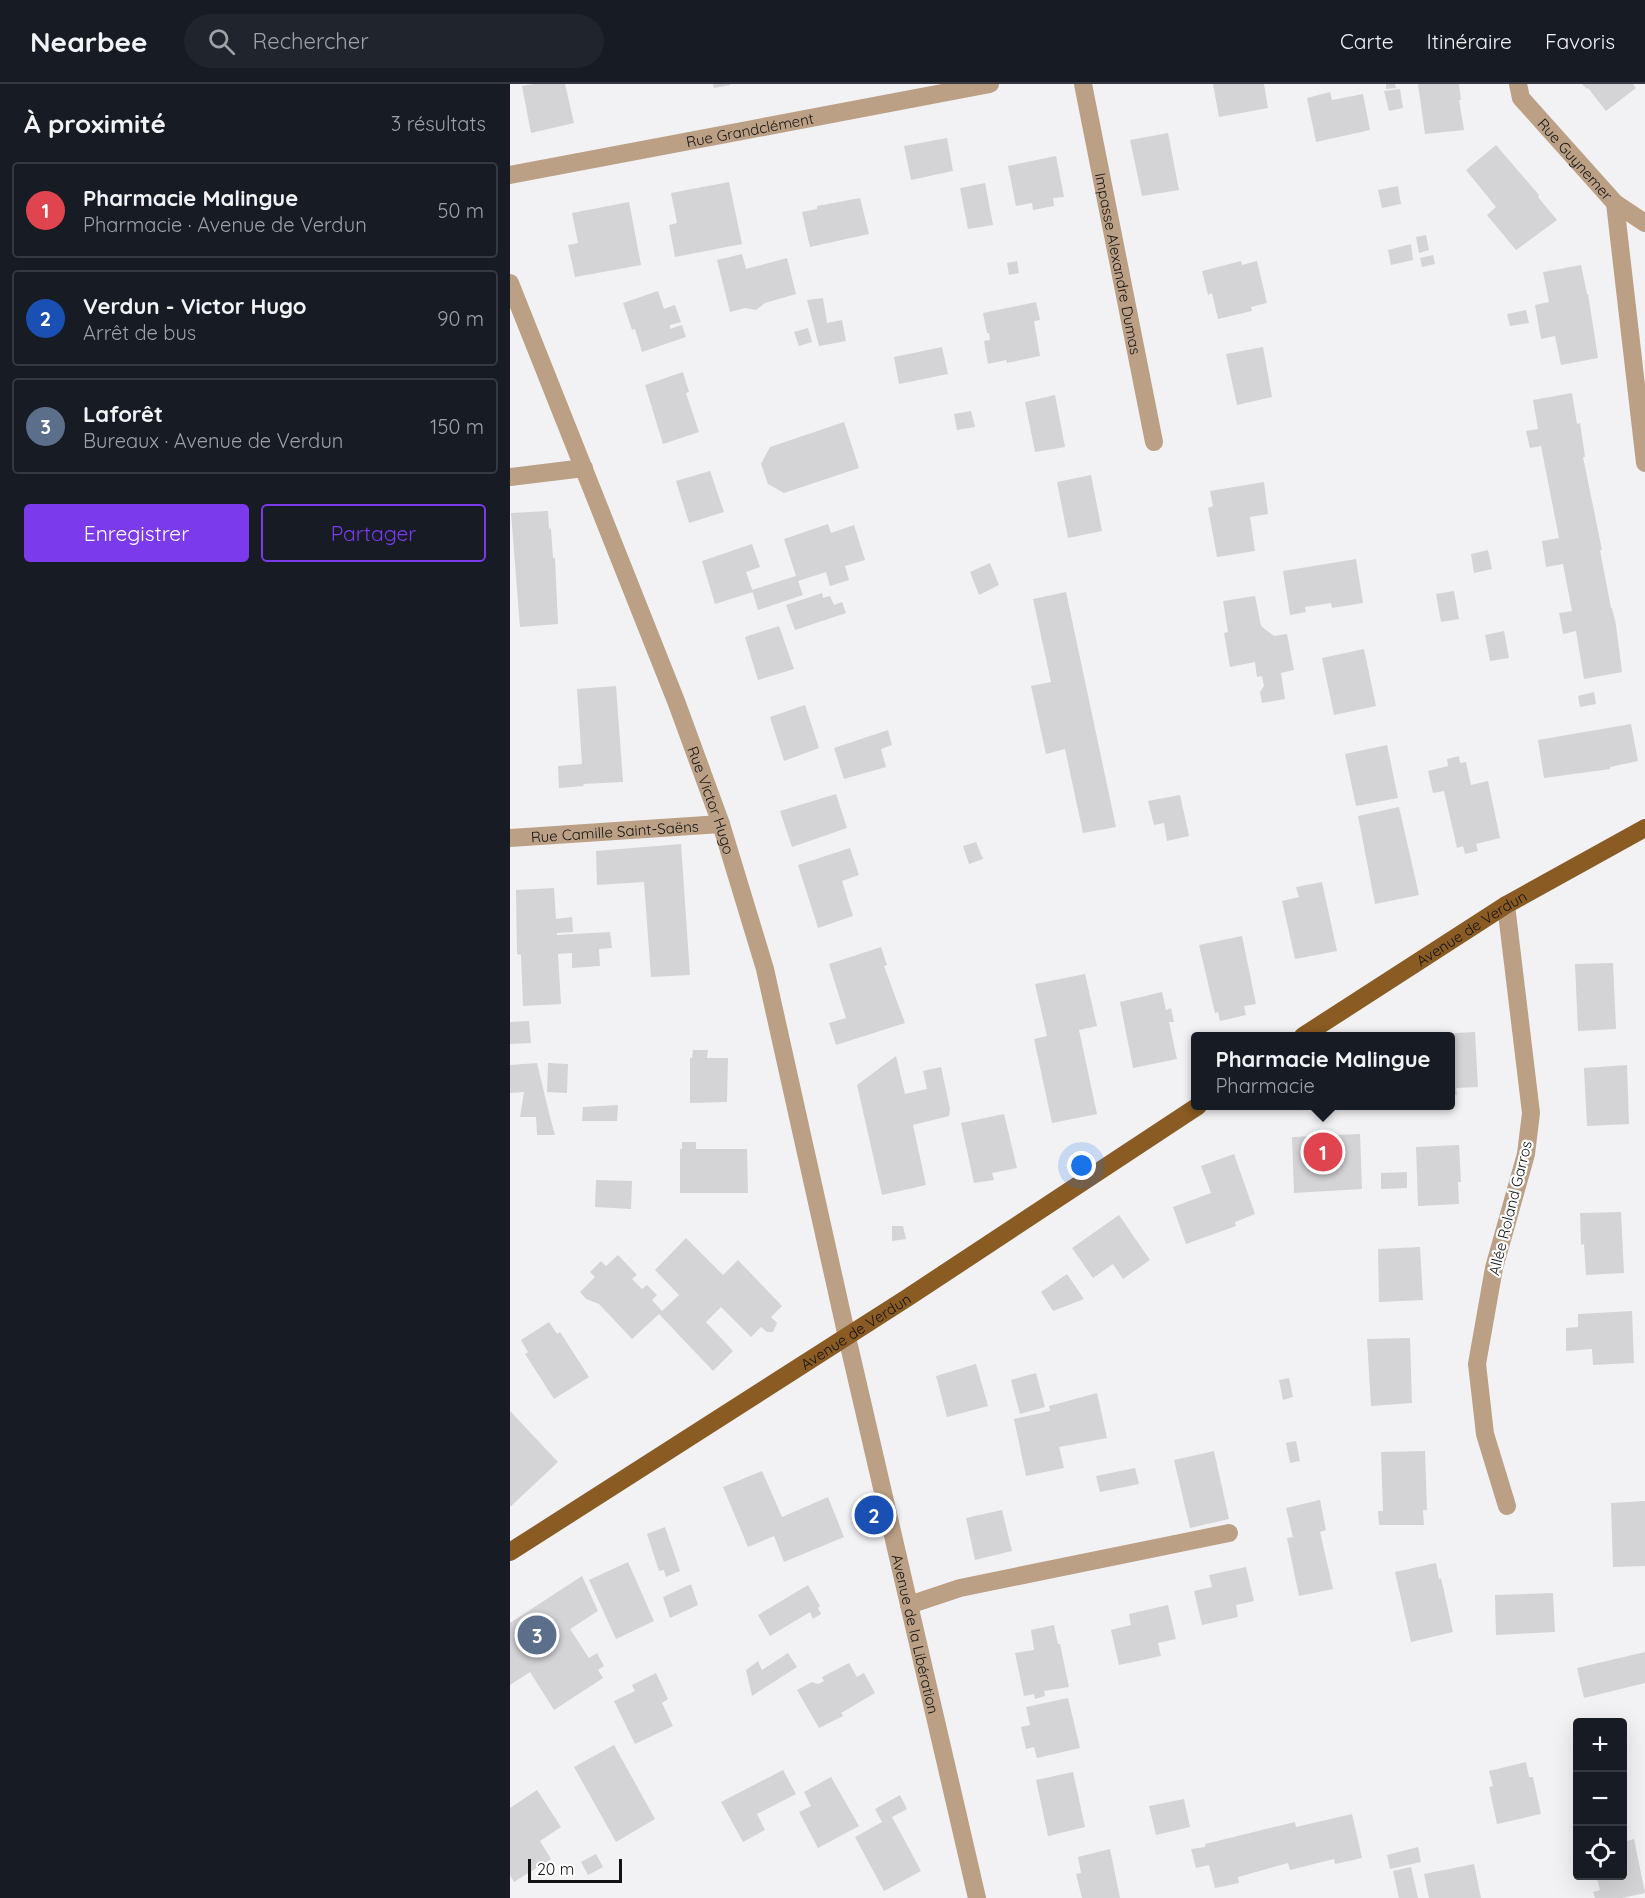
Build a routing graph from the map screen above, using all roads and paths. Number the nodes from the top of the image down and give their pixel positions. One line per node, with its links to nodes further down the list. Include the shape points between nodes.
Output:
1 (990, 84): 4 (street, Rue Grandclément)
2 (1083, 84): 8 (street, Impasse Alexandre Dumas)
3 (1518, 84): 5 (street, Rue Guynemer, via 1521,99)
4 (510, 175)
5 (1615, 203): 6 (street, Rue Guynemer); 9 (street)
6 (1645, 223)
7 (510, 283): 10 (street, Rue Victor Hugo)
8 (1154, 442)
9 (1645, 463)
10 (584, 468): 11 (street); 12 (street, Rue Victor Hugo)
11 (510, 477)
12 (721, 824): 14 (street, Rue Camille Saint-Saëns); 18 (street, Rue Victor Hugo, via 765,969)
13 (1645, 828): 15 (main road, Avenue de Verdun)
14 (510, 838)
15 (1506, 905): 16 (main road, Avenue de Verdun); 19 (street, Allée Roland Garros, via 1531,1113 1526,1154 1494,1269 1477,1364 1485,1434)
16 (1309, 1032)
17 (1192, 1110): 18 (main road, Avenue de Verdun)
18 (847, 1337): 21 (main road, Avenue de Verdun); 22 (street, Avenue de la Libération)
19 (1508, 1506)
20 (1228, 1533): 22 (street, via 960,1588)
21 (510, 1552)
22 (909, 1605): 23 (street, Avenue de la Libération)
23 (977, 1898)

